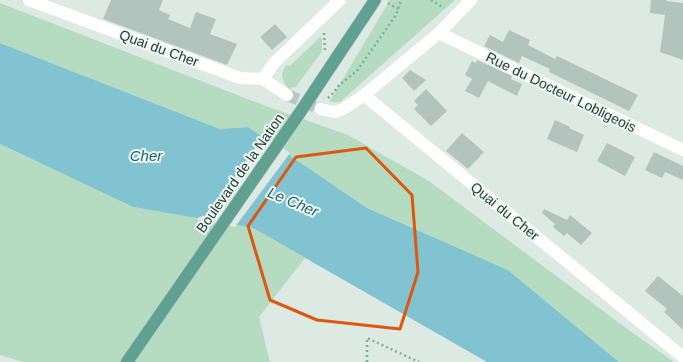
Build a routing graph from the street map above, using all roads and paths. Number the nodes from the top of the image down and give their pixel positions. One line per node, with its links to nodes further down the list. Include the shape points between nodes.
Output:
1 (29, 0): 10 (street, Quai du Cher, via 240,78)
2 (340, 0): 10 (street, via 274,63)
3 (401, 0): 6 (path)
4 (471, 0): 8 (street)
5 (380, 1): 6 (path); 17 (main road, Boulevard de la Nation)
6 (398, 9): 11 (path, via 357,71)
7 (324, 33): 9 (path)
8 (439, 33): 12 (street); 15 (street, Rue du Docteur Lobligeois)
9 (325, 50)
10 (263, 78): 13 (street)
11 (334, 92)
12 (364, 95): 14 (street, via 339,111); 16 (street, Quai du Cher)
13 (287, 96)
14 (321, 109)
15 (683, 150)
16 (683, 357)
17 (128, 362)
18 (367, 362): 19 (path, via 367,338)
19 (419, 362)

